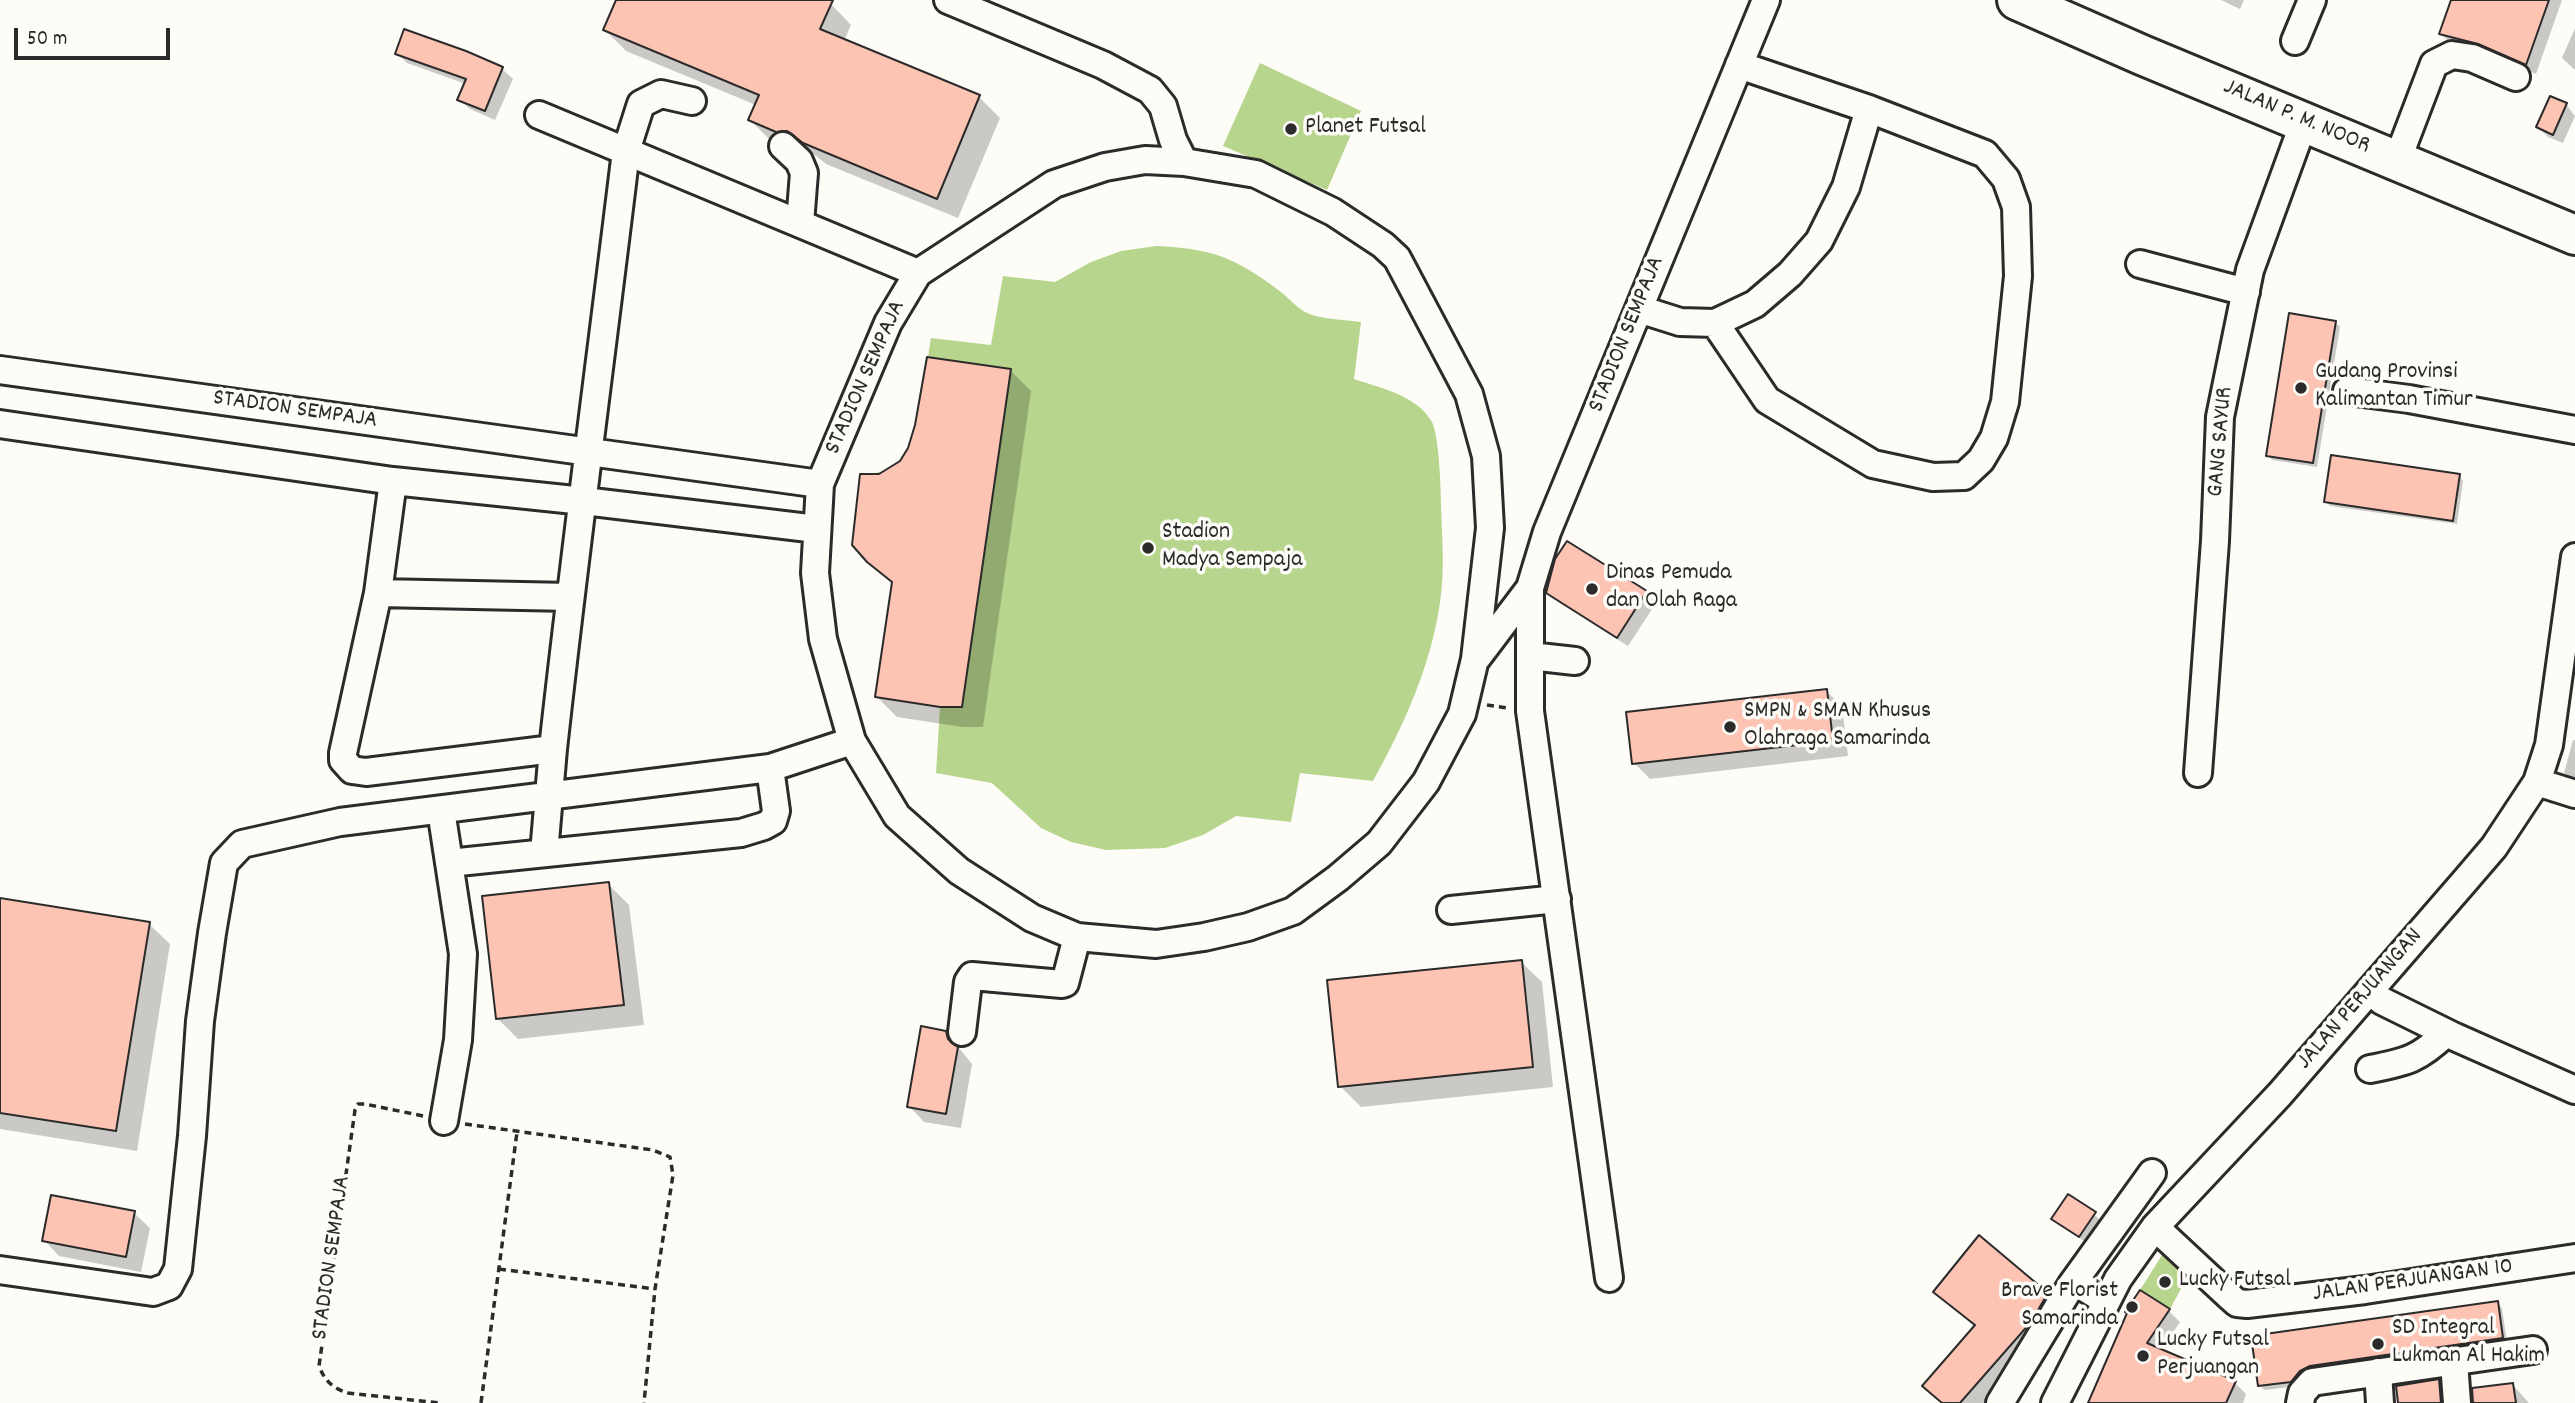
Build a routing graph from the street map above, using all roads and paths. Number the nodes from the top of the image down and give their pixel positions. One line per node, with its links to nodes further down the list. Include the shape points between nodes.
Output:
1 (948, 0): 15 (street, via 1150,90 1164,106)
2 (1766, 0): 6 (street, STADION SEMPAJA)
3 (2312, 0): 5 (street)
4 (2037, 4): 11 (highway, JALAN P. M. NOOR)
5 (2295, 41)
6 (1739, 65): 9 (street); 21 (street, STADION SEMPAJA)
7 (2516, 77): 14 (street, via 2472,58 2452,55 2434,64)
8 (692, 101): 13 (street, via 661,94 641,104)
9 (1869, 109): 22 (street, via 1846,187 1819,241 1755,304); 22 (street, via 1985,154 2006,179 2016,207 2018,276 2005,402 1982,460 1964,476 1943,477 1873,464 1767,400)
10 (539, 115): 13 (street, STADION SEMPAJA)
11 (2304, 122): 14 (highway, JALAN P. M. NOOR); 20 (street, GANG SAYUR)
12 (783, 146): 16 (street, via 799,160 804,173)
13 (626, 151): 16 (street, STADION SEMPAJA); 27 (street)
14 (2397, 160): 17 (highway, JALAN P. M. NOOR)
15 (1184, 162): 19 (street, STADION SEMPAJA, via 1145,160 1054,184); 37 (street, STADION SEMPAJA, via 1256,174 1333,212 1397,258 1469,394 1486,456 1490,528)
16 (800, 223): 19 (street, STADION SEMPAJA)
17 (2575, 235)
18 (2140, 264): 20 (street)
19 (918, 273): 29 (street, STADION SEMPAJA, via 888,323)
20 (2246, 292): 44 (street, GANG SAYUR, via 2220,417)
21 (1639, 309): 22 (street, via 1680,322); 33 (street, STADION SEMPAJA, via 1547,533)
22 (1715, 323)
23 (0, 370): 27 (street, STADION SEMPAJA)
24 (2347, 391): 26 (street)
25 (0, 424): 28 (street)
26 (2575, 430)
27 (590, 452): 29 (street, STADION SEMPAJA); 30 (street)
28 (393, 481): 30 (street); 34 (street)
29 (820, 484): 31 (street, STADION SEMPAJA)
30 (584, 500): 31 (street); 35 (street)
31 (817, 529): 41 (street, STADION SEMPAJA, via 815,573 823,639)
32 (2574, 566): 45 (street, JALAN PERJUANGAN, via 2549,746)
33 (1530, 588): 36 (street); 37 (street, STADION SEMPAJA)
34 (378, 593): 35 (street); 42 (street, via 343,753 352,770)
35 (570, 597): 42 (street)
36 (1530, 656): 38 (street); 40 (street)
37 (1475, 659): 39 (street, STADION SEMPAJA)
38 (1575, 661)
39 (1465, 701): 40 (path); 53 (street, STADION SEMPAJA, via 1426,782 1379,843 1293,911 1248,927 1156,944)
40 (1530, 711): 51 (street)
41 (852, 741): 43 (street); 53 (street, STADION SEMPAJA, via 897,816 959,871 1032,918)
42 (553, 749): 47 (street)
43 (770, 768): 47 (street); 49 (street, via 776,811 773,821 764,826 741,833)
44 (2198, 774)
45 (2537, 782): 46 (street); 54 (street, JALAN PERJUANGAN, via 2494,847)
46 (2575, 794)
47 (549, 795): 48 (street); 49 (street)
48 (441, 810): 50 (street); 65 (street, via 340,822 242,844 225,863 200,1021 178,1269 169,1286 153,1292)
49 (544, 853): 50 (street)
50 (449, 863): 59 (street, via 463,954 458,1040)
51 (1557, 899): 52 (street); 66 (street)
52 (1451, 910)
53 (1077, 937): 55 (street, via 1065,983 972,976)
54 (2370, 991): 56 (street); 62 (street, JALAN PERJUANGAN)
55 (962, 1032)
56 (2446, 1032): 57 (street, via 2427,1051 2404,1063); 58 (street)
57 (2370, 1069)
58 (2575, 1090)
59 (444, 1121): 60 (path, STADION SEMPAJA); 73 (path, STADION SEMPAJA, via 358,1104 319,1366 335,1390)
60 (517, 1132): 64 (path); 68 (path, STADION SEMPAJA, via 653,1150 670,1157 673,1175)
61 (2152, 1173): 67 (street)
62 (2155, 1227): 63 (street, JALAN PERJUANGAN 10, via 2237,1303 2247,1304); 69 (street, JALAN PERJUANGAN)
63 (2575, 1258)
64 (499, 1269): 68 (path); 74 (path)
65 (0, 1270)
66 (1609, 1278)
67 (2072, 1283): 69 (street); 76 (street)
68 (655, 1289): 75 (path, STADION SEMPAJA)
69 (2106, 1301): 77 (street, JALAN PERJUANGAN)
70 (2533, 1350): 71 (street)
71 (2454, 1362): 72 (street); 80 (street)
72 (2378, 1372): 78 (street, via 2312,1382 2302,1392); 79 (street)
73 (440, 1403)
74 (481, 1403)
75 (643, 1403)
76 (2000, 1403)
77 (2055, 1403)
78 (2300, 1403)
79 (2380, 1403)
80 (2457, 1403)

